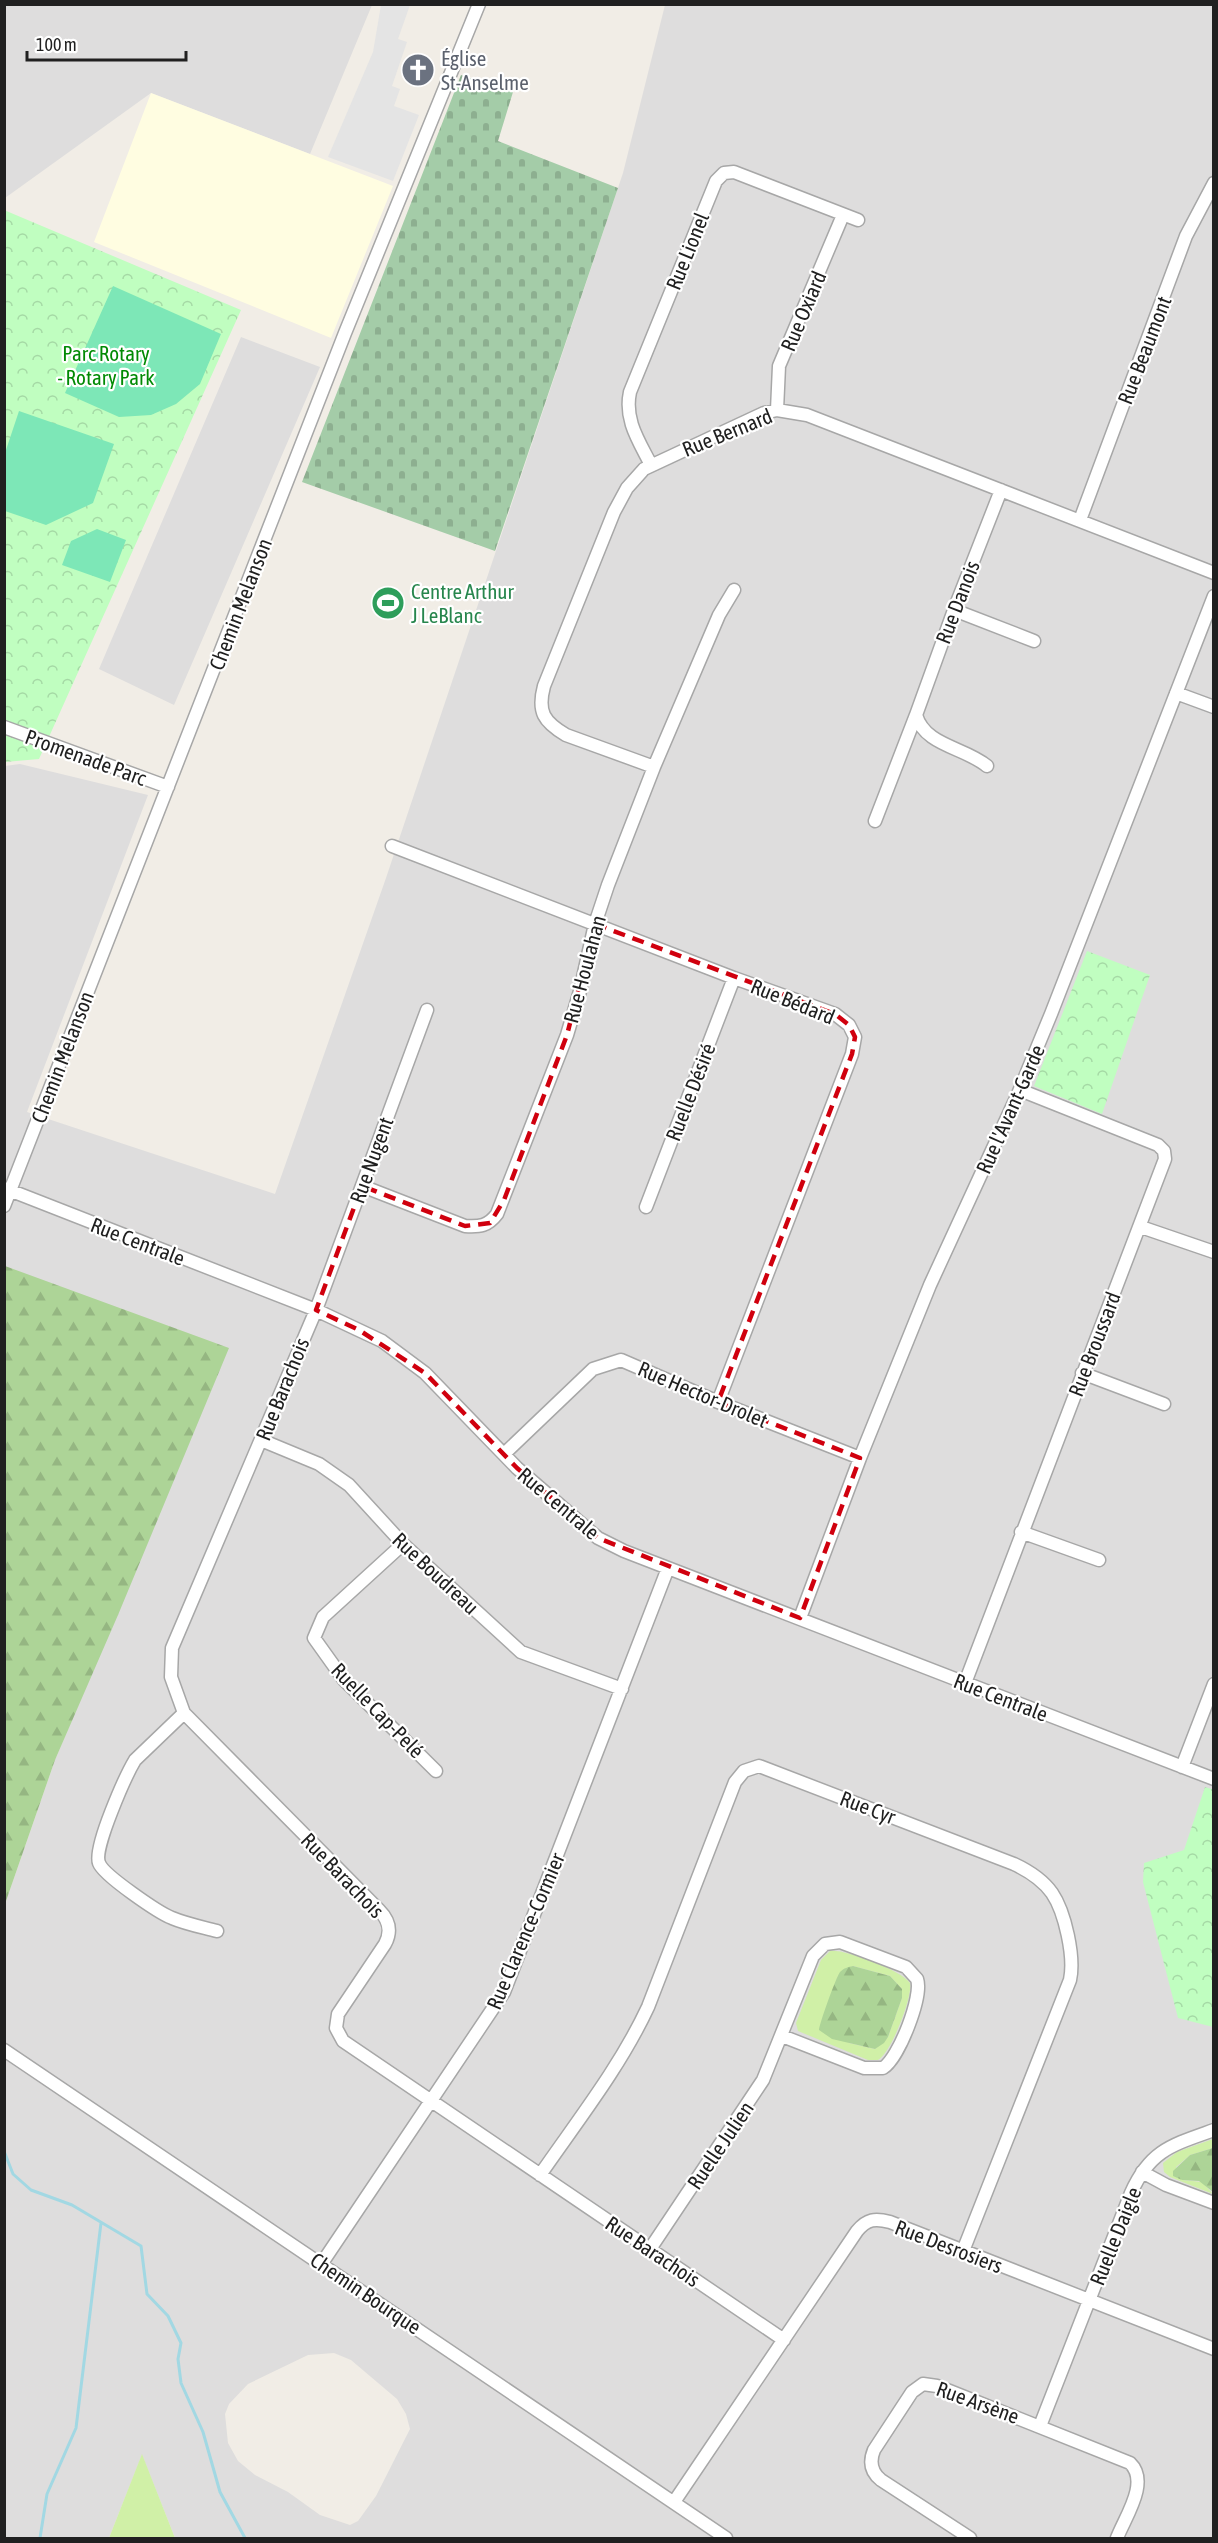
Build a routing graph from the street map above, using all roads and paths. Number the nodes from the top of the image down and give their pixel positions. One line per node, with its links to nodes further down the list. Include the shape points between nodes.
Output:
1 (479, 4): 20 (street, Chemin Melanson, via 341,342)
2 (1214, 183): 8 (street, Rue Beaumont, via 1186,236)
3 (843, 215): 4 (street, Rue Lionel); 5 (street, Rue Oxiard, via 779,366); 6 (street, Rue Lionel, via 734,172 724,173 716,181 627,405 630,424)
4 (858, 220)
5 (777, 410): 6 (street, Rue Bernard); 7 (street, Rue Bernard, via 816,419)
6 (651, 465): 19 (street, Rue Bernard, via 627,488 614,512 540,699 545,719 553,727)
7 (1001, 490): 8 (street, Rue Bernard); 12 (street, Rue Danois)
8 (1080, 519): 9 (street, Rue Bernard)
9 (1214, 573)
10 (734, 590): 19 (street, Rue Houlahan, via 719,615)
11 (1214, 596): 14 (street, Rue l'Avant-Garde)
12 (954, 610): 13 (street); 16 (street, Rue Danois)
13 (1034, 641)
14 (1176, 693): 15 (street); 26 (street, Rue l'Avant-Garde)
15 (1214, 707)
16 (916, 715): 18 (street, via 929,737 974,755); 21 (street, Rue Danois)
17 (4, 727): 20 (street, Promenade Parc)
18 (987, 766)
19 (654, 767): 23 (street, Rue Houlahan)
20 (168, 787): 28 (street, Chemin Melanson)
21 (875, 821)
22 (392, 846): 23 (street, Rue Bédard)
23 (595, 924): 24 (street, Rue Bédard); 27 (street, Rue Houlahan, via 567,1035 504,1200 490,1223 465,1226)
24 (734, 978): 30 (street, Ruelle Désiré); 35 (street, Rue Bédard, via 835,1014 849,1025 855,1038)
25 (427, 1010): 27 (street, Rue Nugent)
26 (1020, 1090): 31 (street, Rue Broussard, via 1161,1148 1164,1164); 39 (street, Rue l'Avant-Garde, via 930,1285)
27 (362, 1186): 33 (street, Rue Nugent)
28 (7, 1189): 29 (street, Chemin Melanson); 33 (street, Rue Centrale)
29 (4, 1206)
30 (646, 1207)
31 (1141, 1227): 32 (street); 34 (street, Rue Broussard)
32 (1214, 1252)
33 (316, 1310): 37 (street, Rue Barachois); 38 (street, Rue Centrale, via 382,1341 399,1354)
34 (1082, 1373): 36 (street); 40 (street, Rue Broussard)
35 (718, 1402): 38 (street, Rue Hector-Drolet, via 621,1360 593,1369); 39 (street, Rue Hector-Drolet)
36 (1164, 1404)
37 (261, 1440): 41 (street, Rue Boudreau, via 319,1464 349,1485); 48 (street, Rue Barachois, via 172,1648 171,1677)
38 (504, 1454): 43 (street, Rue Centrale, via 598,1538)
39 (860, 1458): 44 (street, Rue l'Avant-Garde)
40 (1021, 1532): 42 (street); 45 (street, Rue Broussard)
41 (403, 1544): 47 (street, Rue Boudreau, via 521,1652); 50 (street, Ruelle Cap-Pelé, via 323,1617 314,1638 344,1680)
42 (1099, 1560)
43 (668, 1568): 44 (street, Rue Centrale); 47 (street, Rue Clarence-Cormier)
44 (800, 1618): 45 (street, Rue Centrale)
45 (965, 1683): 49 (street, Rue Centrale)
46 (1214, 1684): 49 (street)
47 (622, 1689): 55 (street, Rue Clarence-Cormier, via 504,1992)
48 (184, 1713): 52 (street, via 135,1760 98,1851 98,1862 114,1880 172,1918); 55 (street, Rue Barachois, via 386,1918 387,1940 338,2014 336,2028 347,2044)
49 (1182, 1767): 51 (street, Rue Centrale)
50 (436, 1771)
51 (1214, 1779)
52 (217, 1931)
53 (782, 2036): 53 (street, Ruelle Julien, via 864,2068 883,2068 893,2059 919,1995 917,1978 906,1967 845,1943 825,1944 813,1956); 60 (street, Ruelle Julien, via 752,2099)
54 (4, 2050): 62 (street, Chemin Bourque)
55 (432, 2102): 58 (street, Rue Barachois); 62 (street, Rue Clarence-Cormier)
56 (1214, 2130): 57 (street, Ruelle Daigle, via 1167,2147)
57 (1142, 2172): 59 (street, Ruelle Daigle); 63 (street, Ruelle Daigle)
58 (540, 2175): 60 (street, Rue Barachois); 61 (street, Rue Cyr, via 637,2030 735,1782 748,1768 759,1766 1014,1864 1038,1878 1057,1901 1071,1952 1071,1976)
59 (1214, 2203)
60 (650, 2249): 64 (street, Rue Barachois)
61 (963, 2251): 63 (street, Rue Desrosiers); 64 (street, Rue Desrosiers, via 890,2222 869,2220 857,2231)
62 (322, 2263): 67 (street, Chemin Bourque)
63 (1089, 2300): 65 (street, Rue Desrosiers); 66 (street, Ruelle Daigle)
64 (784, 2340): 67 (street, Rue Desrosiers)
65 (1214, 2349)
66 (1040, 2426): 69 (street, Rue Arsène, via 927,2384 912,2392 874,2450 871,2462 878,2478); 70 (street, Rue Arsène, via 1123,2458 1137,2470 1138,2484)
67 (674, 2502): 68 (street, Chemin Bourque)
68 (726, 2538)
69 (970, 2538)
70 (1117, 2538)

